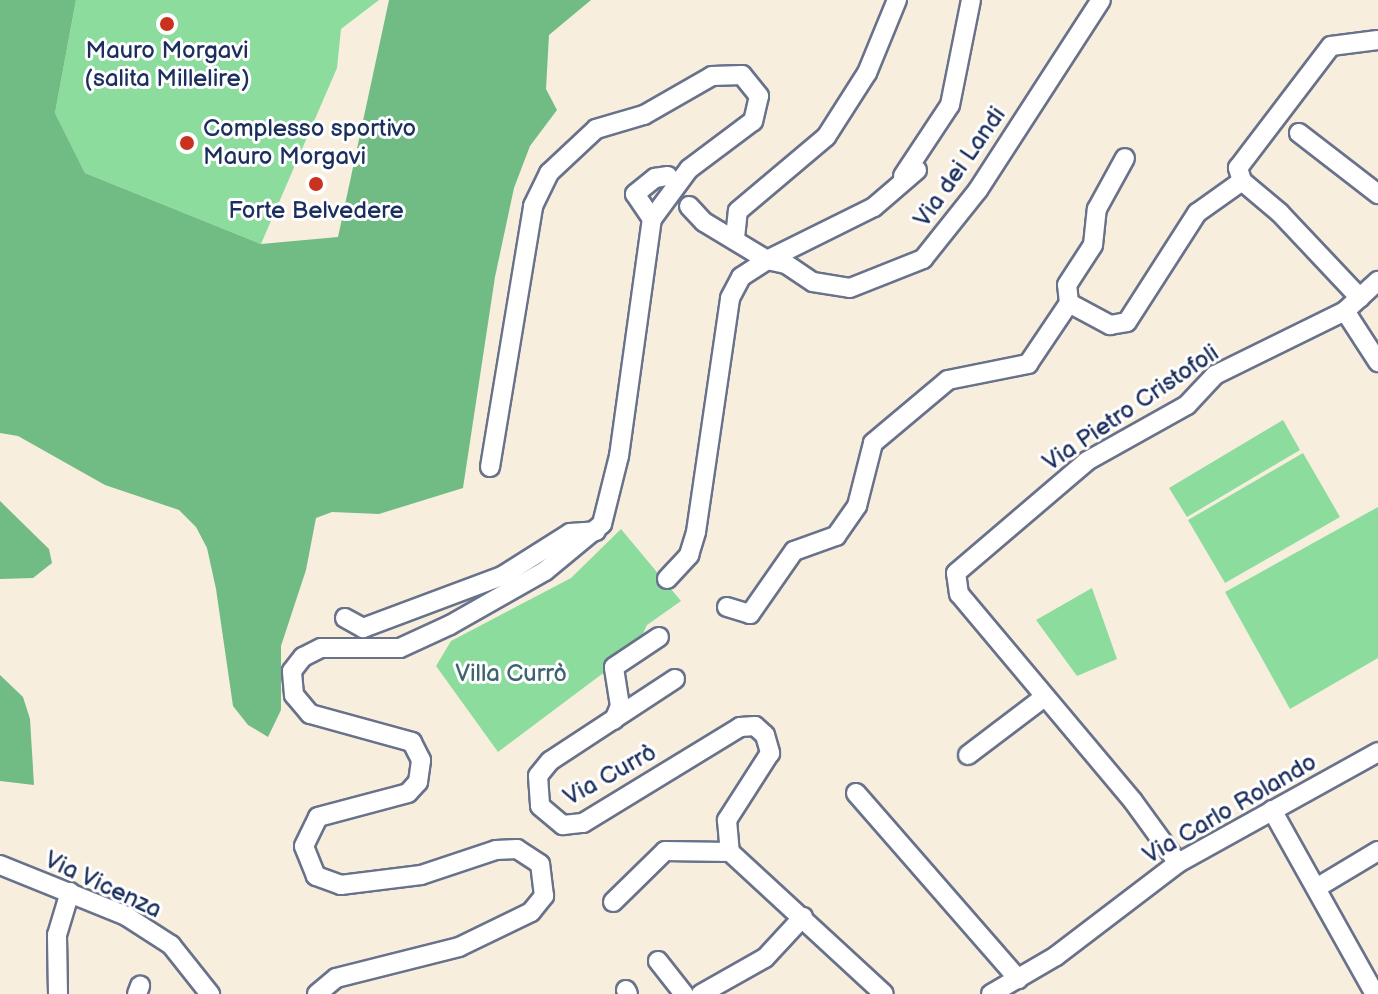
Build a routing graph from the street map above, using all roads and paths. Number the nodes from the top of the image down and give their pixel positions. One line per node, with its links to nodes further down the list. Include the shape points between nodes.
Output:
1 (897, 0): 14 (street, via 867,73 826,137 738,211)
2 (971, 0): 13 (street, Via dei Landi, via 950,105 904,175)
3 (1101, 0): 15 (street, Via dei Landi, via 978,190 923,259 850,288 821,284 786,264)
4 (1378, 40): 9 (street, via 1339,42 1315,62 1240,164)
5 (1299, 133): 10 (street)
6 (1125, 158): 18 (street, via 1097,209 1093,245 1067,285)
7 (917, 170): 13 (street, Via dei Landi, via 883,201)
8 (668, 176): 12 (street, via 637,190 636,201)
9 (1242, 181): 17 (street, via 1280,213); 18 (street, via 1197,213 1133,317 1115,326)
10 (1378, 194)
11 (689, 206): 14 (street, Via dei Landi, via 704,222)
12 (652, 219): 21 (street, via 689,169 753,121 759,96 742,75 712,76 644,115 596,129 549,173 533,206); 22 (street, via 619,456 607,513)
13 (845, 221): 15 (street, Via dei Landi)
14 (735, 238): 15 (street, Via dei Landi, via 749,253)
15 (767, 260): 23 (street, Via dei Landi, via 741,277 730,298 696,532 689,555)
16 (1378, 281): 17 (street, Via Pietro Cristofoli)
17 (1360, 298): 19 (street, Via Pietro Cristofoli)
18 (1076, 305): 24 (street, via 1028,364 948,380 873,443 857,506 836,536 794,551 750,614)
19 (1345, 311): 20 (street); 28 (street, Via Pietro Cristofoli, via 1215,375 1187,405 1087,461 962,565 956,573 959,594)
20 (1378, 362)
21 (490, 467)
22 (596, 531): 25 (street, via 570,533 502,576 363,628); 47 (street, via 502,599 400,648 331,646 296,663 290,681 310,714 412,742 420,754 414,788 401,797 324,813 313,823 304,846 316,876 334,884 411,877 447,870 496,850 517,849 540,864 546,886 531,912 459,947 336,978)
23 (667, 579)
24 (727, 607)
25 (345, 618)
26 (659, 637): 29 (street, via 614,667 620,706)
27 (675, 679): 29 (street, Via Currò)
28 (1043, 698): 31 (street); 36 (street)
29 (614, 720): 35 (street, Via Currò, via 541,770 536,789 546,815 563,825 583,823 740,727 755,726 765,735 770,753 727,820)
30 (1378, 752): 33 (street, Via Carlo Rolando)
31 (968, 755)
32 (856, 793): 43 (street)
33 (1272, 810): 36 (street, Via Carlo Rolando); 38 (street)
34 (1378, 851): 38 (street)
35 (730, 852): 40 (street, via 665,851); 41 (street)
36 (1178, 863): 43 (street, Via Carlo Rolando)
37 (0, 865): 39 (street, Via Vicenza)
38 (1318, 887): 51 (street)
39 (70, 892): 45 (street, via 57,935); 46 (street, Via Vicenza, via 126,916 171,945)
40 (613, 902)
41 (803, 917): 44 (street); 49 (street, via 765,958)
42 (658, 961): 48 (street)
43 (1018, 979): 50 (street, Via Carlo Rolando)
44 (880, 993)
45 (58, 994)
46 (210, 994)
47 (317, 994)
48 (684, 994)
49 (701, 994)
50 (991, 994)
51 (1375, 994)

